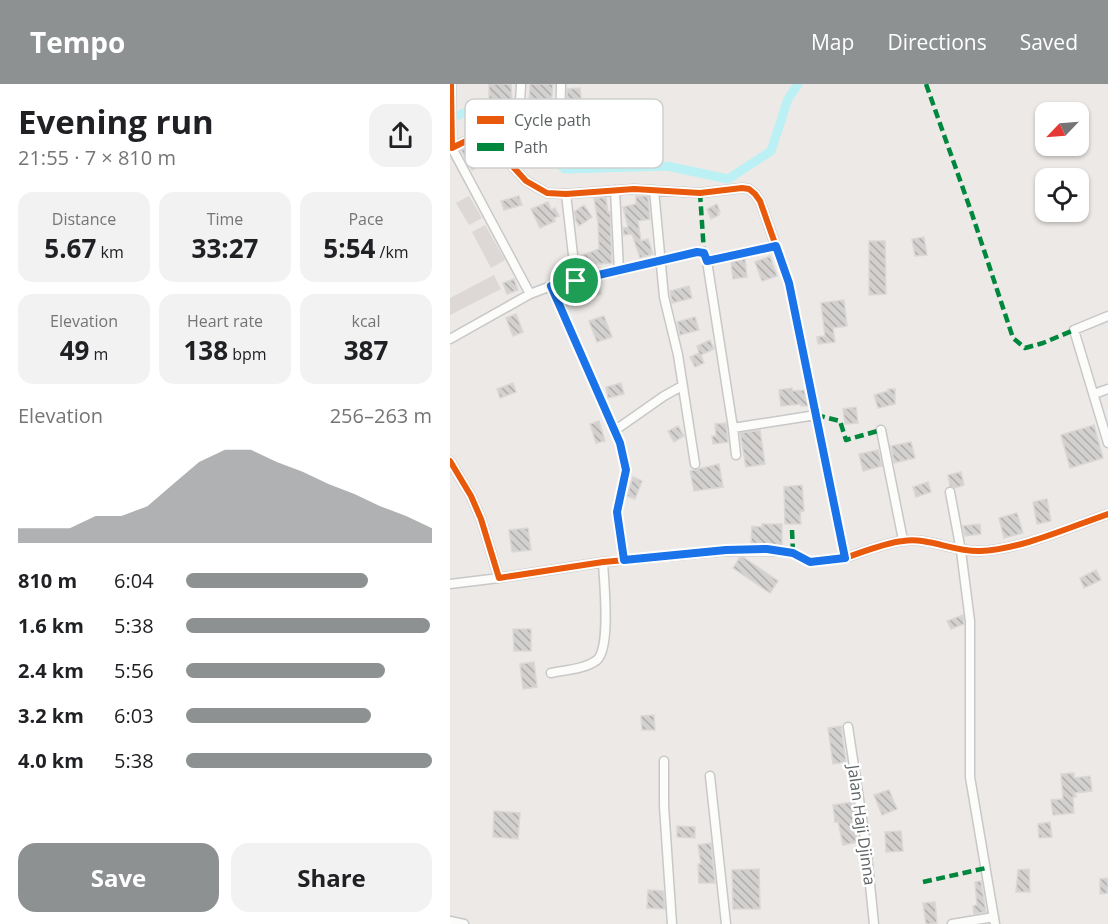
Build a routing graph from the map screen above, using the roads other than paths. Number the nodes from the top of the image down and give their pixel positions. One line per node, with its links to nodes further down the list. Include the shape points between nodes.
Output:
1 (561, 84): 3 (street)
2 (453, 85): 4 (street)
3 (561, 99)
4 (451, 110): 5 (street)
5 (451, 123): 7 (street)
6 (465, 142): 7 (street)
7 (451, 149): 18 (street)
8 (514, 168): 11 (street, via 526,181 547,193)
9 (615, 190): 10 (street); 11 (street); 15 (street)
10 (654, 190): 12 (street, via 700,194 749,189 760,201); 13 (street)
11 (566, 194): 16 (street)
12 (776, 246): 14 (street); 24 (street, via 789,283)
13 (662, 260): 14 (street, via 701,252); 15 (street); 21 (street, via 664,297)
14 (707, 261): 25 (street)
15 (620, 271): 16 (street)
16 (576, 281): 17 (street)
17 (551, 286): 18 (street); 27 (street)
18 (530, 294): 20 (street)
19 (1108, 316): 23 (street, via 1074,330)
20 (450, 339)
21 (682, 386): 27 (street); 31 (street)
22 (1108, 389): 23 (street)
23 (1094, 394): 28 (street)
24 (816, 415): 25 (street); 36 (street)
25 (733, 428): 29 (street)
26 (881, 430): 34 (street)
27 (614, 431): 37 (street, via 626,470 617,512)
28 (1108, 443)
29 (736, 455)
30 (450, 461): 39 (street, via 474,503)
31 (695, 464)
32 (950, 492): 35 (street)
33 (1108, 514): 35 (street, via 1009,546)
34 (903, 540): 35 (street); 36 (street)
35 (961, 551): 45 (street, via 970,621 970,777)
36 (845, 558): 37 (street, via 810,562 793,553 767,549)
37 (624, 560): 38 (street)
38 (603, 562): 39 (street); 41 (street, via 602,654 595,662)
39 (499, 578): 40 (street)
40 (450, 584)
41 (551, 673)
42 (848, 727): 50 (street, Jalan Haji Djinna)
43 (664, 761): 48 (street)
44 (710, 776): 49 (street)
45 (995, 920): 51 (street)
46 (450, 921): 47 (street)
47 (464, 924)
48 (672, 924)
49 (726, 924)
50 (874, 924)
51 (952, 924)

